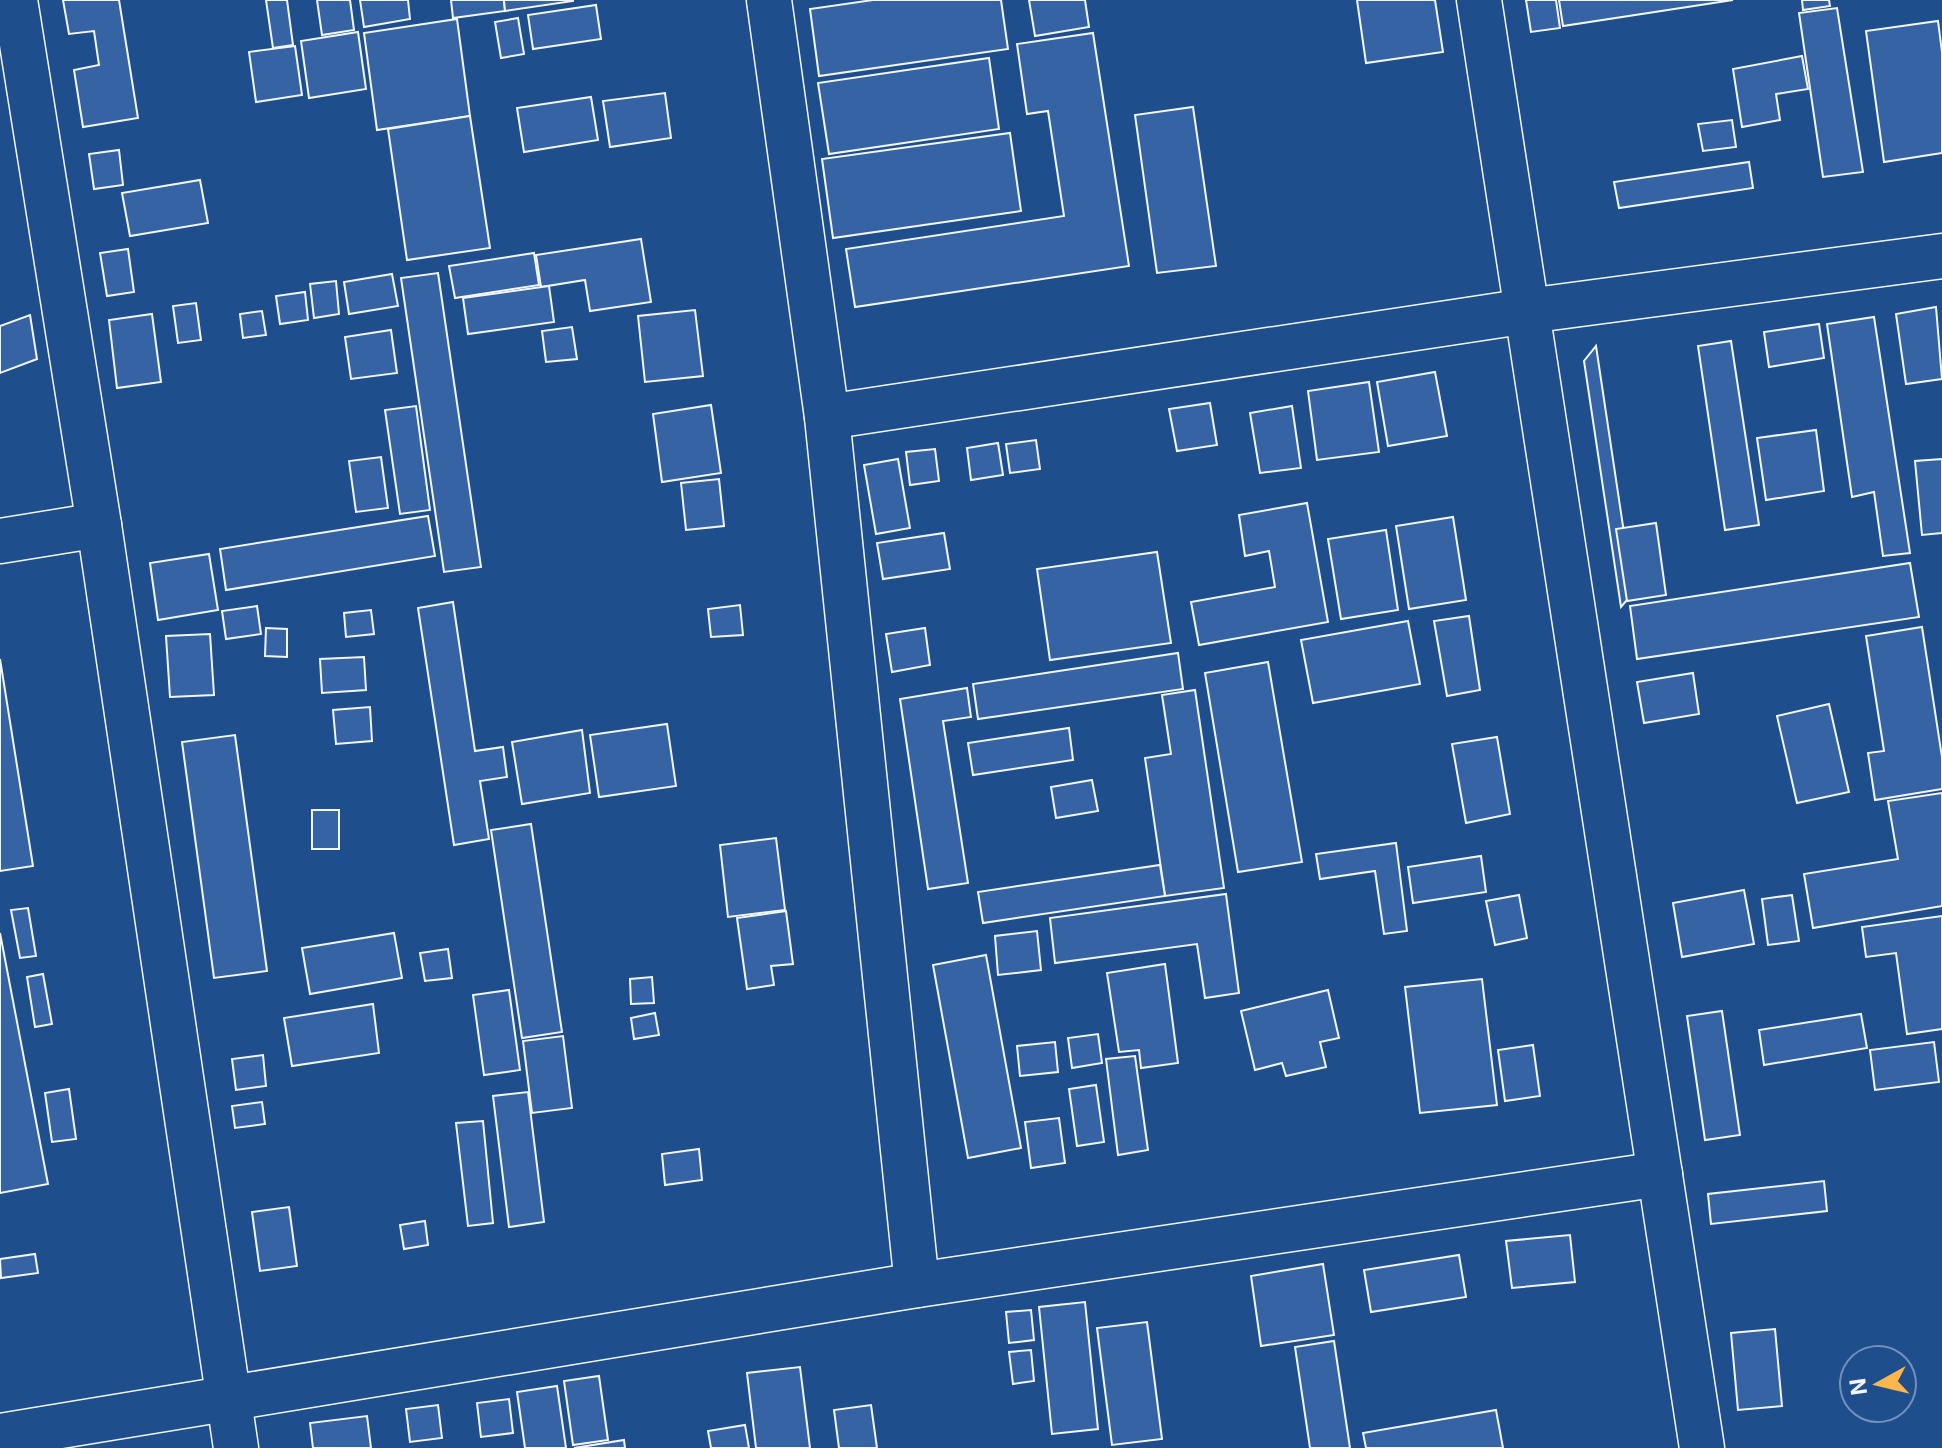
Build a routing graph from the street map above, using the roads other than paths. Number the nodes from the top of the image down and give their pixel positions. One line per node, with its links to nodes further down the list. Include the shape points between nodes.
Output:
1 (15, 0): 7 (street)
2 (769, 0): 6 (street)
3 (1479, 0): 5 (street)
4 (1942, 256): 5 (street)
5 (1527, 311): 6 (street); 9 (street)
6 (827, 417): 10 (street)
7 (99, 525): 8 (street); 11 (street)
8 (0, 541)
9 (1660, 1174): 10 (street); 14 (street)
10 (917, 1285): 11 (street)
11 (228, 1400): 12 (street); 13 (street)
12 (0, 1436)
13 (236, 1448)
14 (1702, 1448)

